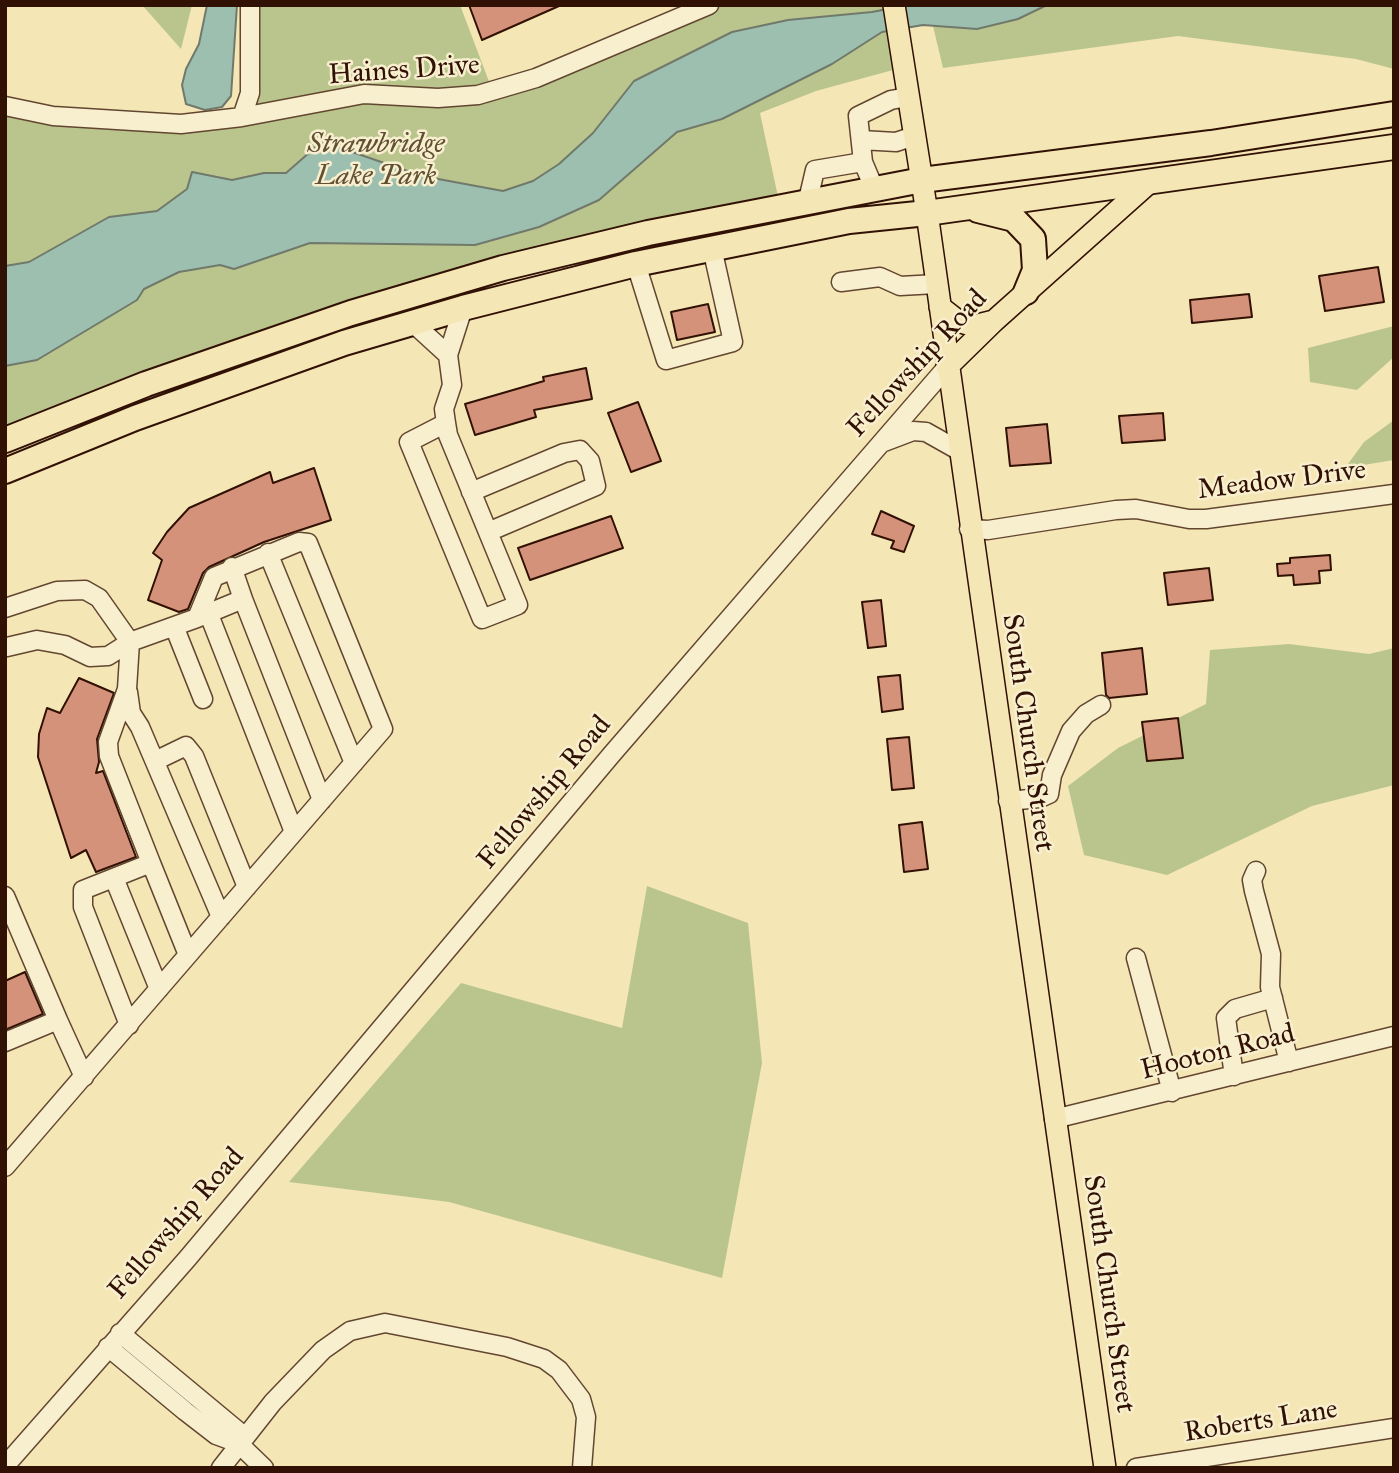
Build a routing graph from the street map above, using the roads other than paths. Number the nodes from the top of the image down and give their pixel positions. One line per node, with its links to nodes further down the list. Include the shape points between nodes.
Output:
1 (250, 5): 7 (street, via 250,93)
2 (709, 5): 7 (street, Haines Drive, via 493,92 438,98 364,94)
3 (894, 6): 4 (main road, South Church Street)
4 (908, 97): 8 (main road, South Church Street); 9 (street, via 859,116)
5 (5, 106): 7 (street, Haines Drive, via 53,116 140,123 181,124)
6 (1394, 114): 10 (highway)
7 (238, 117)
8 (914, 136): 9 (street, via 896,142); 13 (main road, South Church Street)
9 (861, 140): 12 (street)
10 (1211, 143): 13 (highway); 14 (highway)
11 (1394, 147): 14 (highway)
12 (863, 162): 15 (street); 16 (street, via 815,170)
13 (922, 180): 15 (highway); 18 (main road, South Church Street)
14 (1152, 180): 17 (highway); 23 (main road, Fellowship Road)
15 (874, 188): 16 (highway)
16 (808, 200): 31 (highway, via 585,248 376,305 197,365)
17 (964, 208): 18 (highway); 23 (highway, via 1014,219 1029,232 1036,251 1035,270)
18 (927, 213): 19 (highway, via 849,221); 22 (main road, South Church Street)
19 (712, 248): 20 (highway); 20 (street, via 733,342 666,360)
20 (636, 264): 25 (highway)
21 (841, 282): 22 (street, via 880,277 900,286)
22 (936, 284): 24 (main road, South Church Street)
23 (1026, 292): 26 (main road, Fellowship Road)
24 (940, 307): 26 (main road, via 974,326); 29 (main road, South Church Street)
25 (463, 308): 27 (highway); 28 (street)
26 (994, 321): 29 (main road, Fellowship Road)
27 (413, 323): 28 (street); 34 (highway, via 235,381)
28 (448, 355): 30 (street, via 453,385 444,409)
29 (947, 367): 32 (street, Fellowship Road); 33 (main road, South Church Street)
30 (446, 423): 35 (street); 38 (street, via 409,442 482,620 518,605)
31 (5, 440)
32 (881, 443): 33 (street, via 914,431 926,432); 75 (street, Fellowship Road)
33 (958, 450): 37 (main road, South Church Street)
34 (5, 471)
35 (471, 492): 38 (street); 38 (street, via 564,453 580,450 590,461 596,486)
36 (1394, 494): 37 (street, Meadow Drive, via 1206,519 1136,509)
37 (969, 529): 53 (main road, South Church Street)
38 (488, 532)
39 (268, 553): 40 (street); 51 (street); 51 (street, via 308,542 383,729)
40 (232, 567): 41 (street); 43 (street, via 214,577)
41 (243, 599): 43 (street); 52 (street)
42 (5, 608): 45 (street, via 57,591 85,590 104,603)
43 (203, 615): 44 (street); 54 (street)
44 (174, 626): 45 (street); 48 (street)
45 (130, 642): 46 (street, via 108,656 90,657 65,645 37,640); 47 (street)
46 (6, 647)
47 (127, 689): 50 (street, via 131,713); 55 (street, via 108,742 109,756)
48 (203, 699)
49 (1101, 705): 53 (street, via 1071,731 1049,794)
50 (155, 761): 58 (street, via 186,746 194,756); 60 (street)
51 (354, 762): 52 (street)
52 (322, 800): 54 (street)
53 (1008, 801): 73 (main road, South Church Street)
54 (295, 832): 58 (street)
55 (151, 863): 57 (street); 61 (street)
56 (1256, 871): 64 (street, via 1252,880 1271,954)
57 (114, 878): 63 (street); 66 (street, via 83,890 83,907)
58 (247, 887): 60 (street)
59 (5, 896): 65 (street)
60 (221, 917): 61 (street)
61 (188, 955): 63 (street)
62 (1136, 957): 72 (street)
63 (159, 989): 66 (street)
64 (1273, 998): 69 (street); 70 (street, via 1235,1009 1226,1018)
65 (58, 1020): 68 (street); 71 (street)
66 (129, 1025): 71 (street)
67 (1394, 1035): 69 (street, Hooton Road)
68 (5, 1042)
69 (1289, 1062): 70 (street, Hooton Road)
70 (1234, 1076): 72 (street, Hooton Road)
71 (84, 1077): 74 (street)
72 (1172, 1092): 73 (street, Hooton Road)
73 (1054, 1119): 82 (main road, South Church Street)
74 (5, 1167)
75 (114, 1340): 77 (street, via 238,1431); 78 (street, Fellowship Road)
76 (1394, 1428): 83 (street, Roberts Lane)
77 (238, 1443): 79 (street); 80 (street); 81 (street, via 336,1339 367,1325 385,1323 507,1347 544,1359 559,1370 581,1399 586,1417)
78 (5, 1466)
79 (220, 1468)
80 (264, 1468)
81 (582, 1468)
82 (1105, 1468)
83 (1136, 1468)

